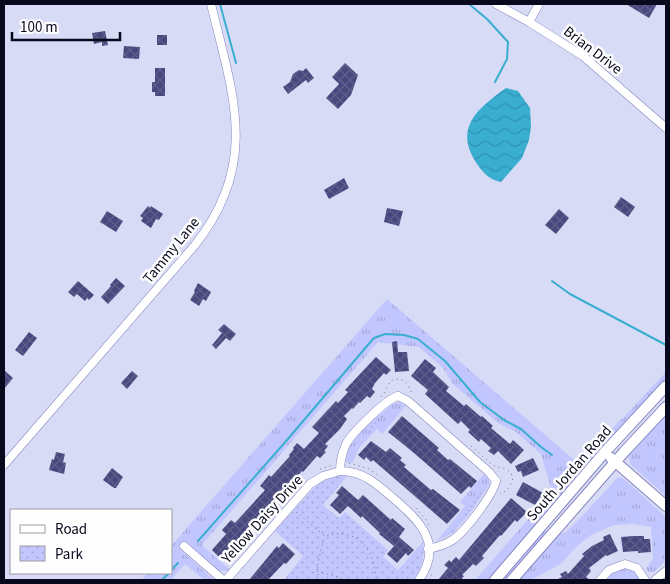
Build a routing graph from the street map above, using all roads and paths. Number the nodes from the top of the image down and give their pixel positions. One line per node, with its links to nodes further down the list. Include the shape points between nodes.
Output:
1 (211, 4): 17 (street, Tammy Lane, via 233,93 237,126 234,166 223,201 195,246)
2 (496, 4): 4 (street, Brian Drive)
3 (539, 4): 4 (street)
4 (529, 22): 5 (street, Brian Drive, via 583,56)
5 (666, 128)
6 (666, 386): 13 (main road, South Jordan Road)
7 (412, 394): 8 (path, via 408,384 394,379)
8 (379, 399)
9 (666, 407): 15 (main road, South Jordan Road)
10 (387, 412): 11 (path)
11 (367, 431)
12 (472, 446): 20 (path, via 495,466 510,473 511,486)
13 (604, 453): 15 (main road); 34 (main road, South Jordan Road)
14 (349, 459): 16 (path)
15 (615, 462): 21 (main road); 35 (main road, South Jordan Road)
16 (348, 464)
17 (4, 465)
18 (340, 471): 26 (street, via 368,478 405,509 421,524); 26 (street, via 343,452 352,436 398,393 490,472 498,480 460,534 446,543); 29 (street, Yellow Daisy Drive, via 310,484)
19 (485, 487): 23 (path)
20 (499, 494)
21 (666, 506)
22 (296, 512): 24 (path)
23 (462, 520)
24 (325, 536): 27 (path); 32 (path, via 344,534 362,542 371,555)
25 (184, 546): 29 (street)
26 (428, 548): 33 (street, via 426,567)
27 (317, 571): 30 (path); 31 (path)
28 (666, 571): 38 (street)
29 (224, 580)
30 (319, 580)
31 (343, 580)
32 (376, 580)
33 (419, 580)
34 (495, 580)
35 (512, 580)
36 (600, 580): 37 (street, via 609,570 625,564 637,568)
37 (645, 580)
38 (654, 580)

